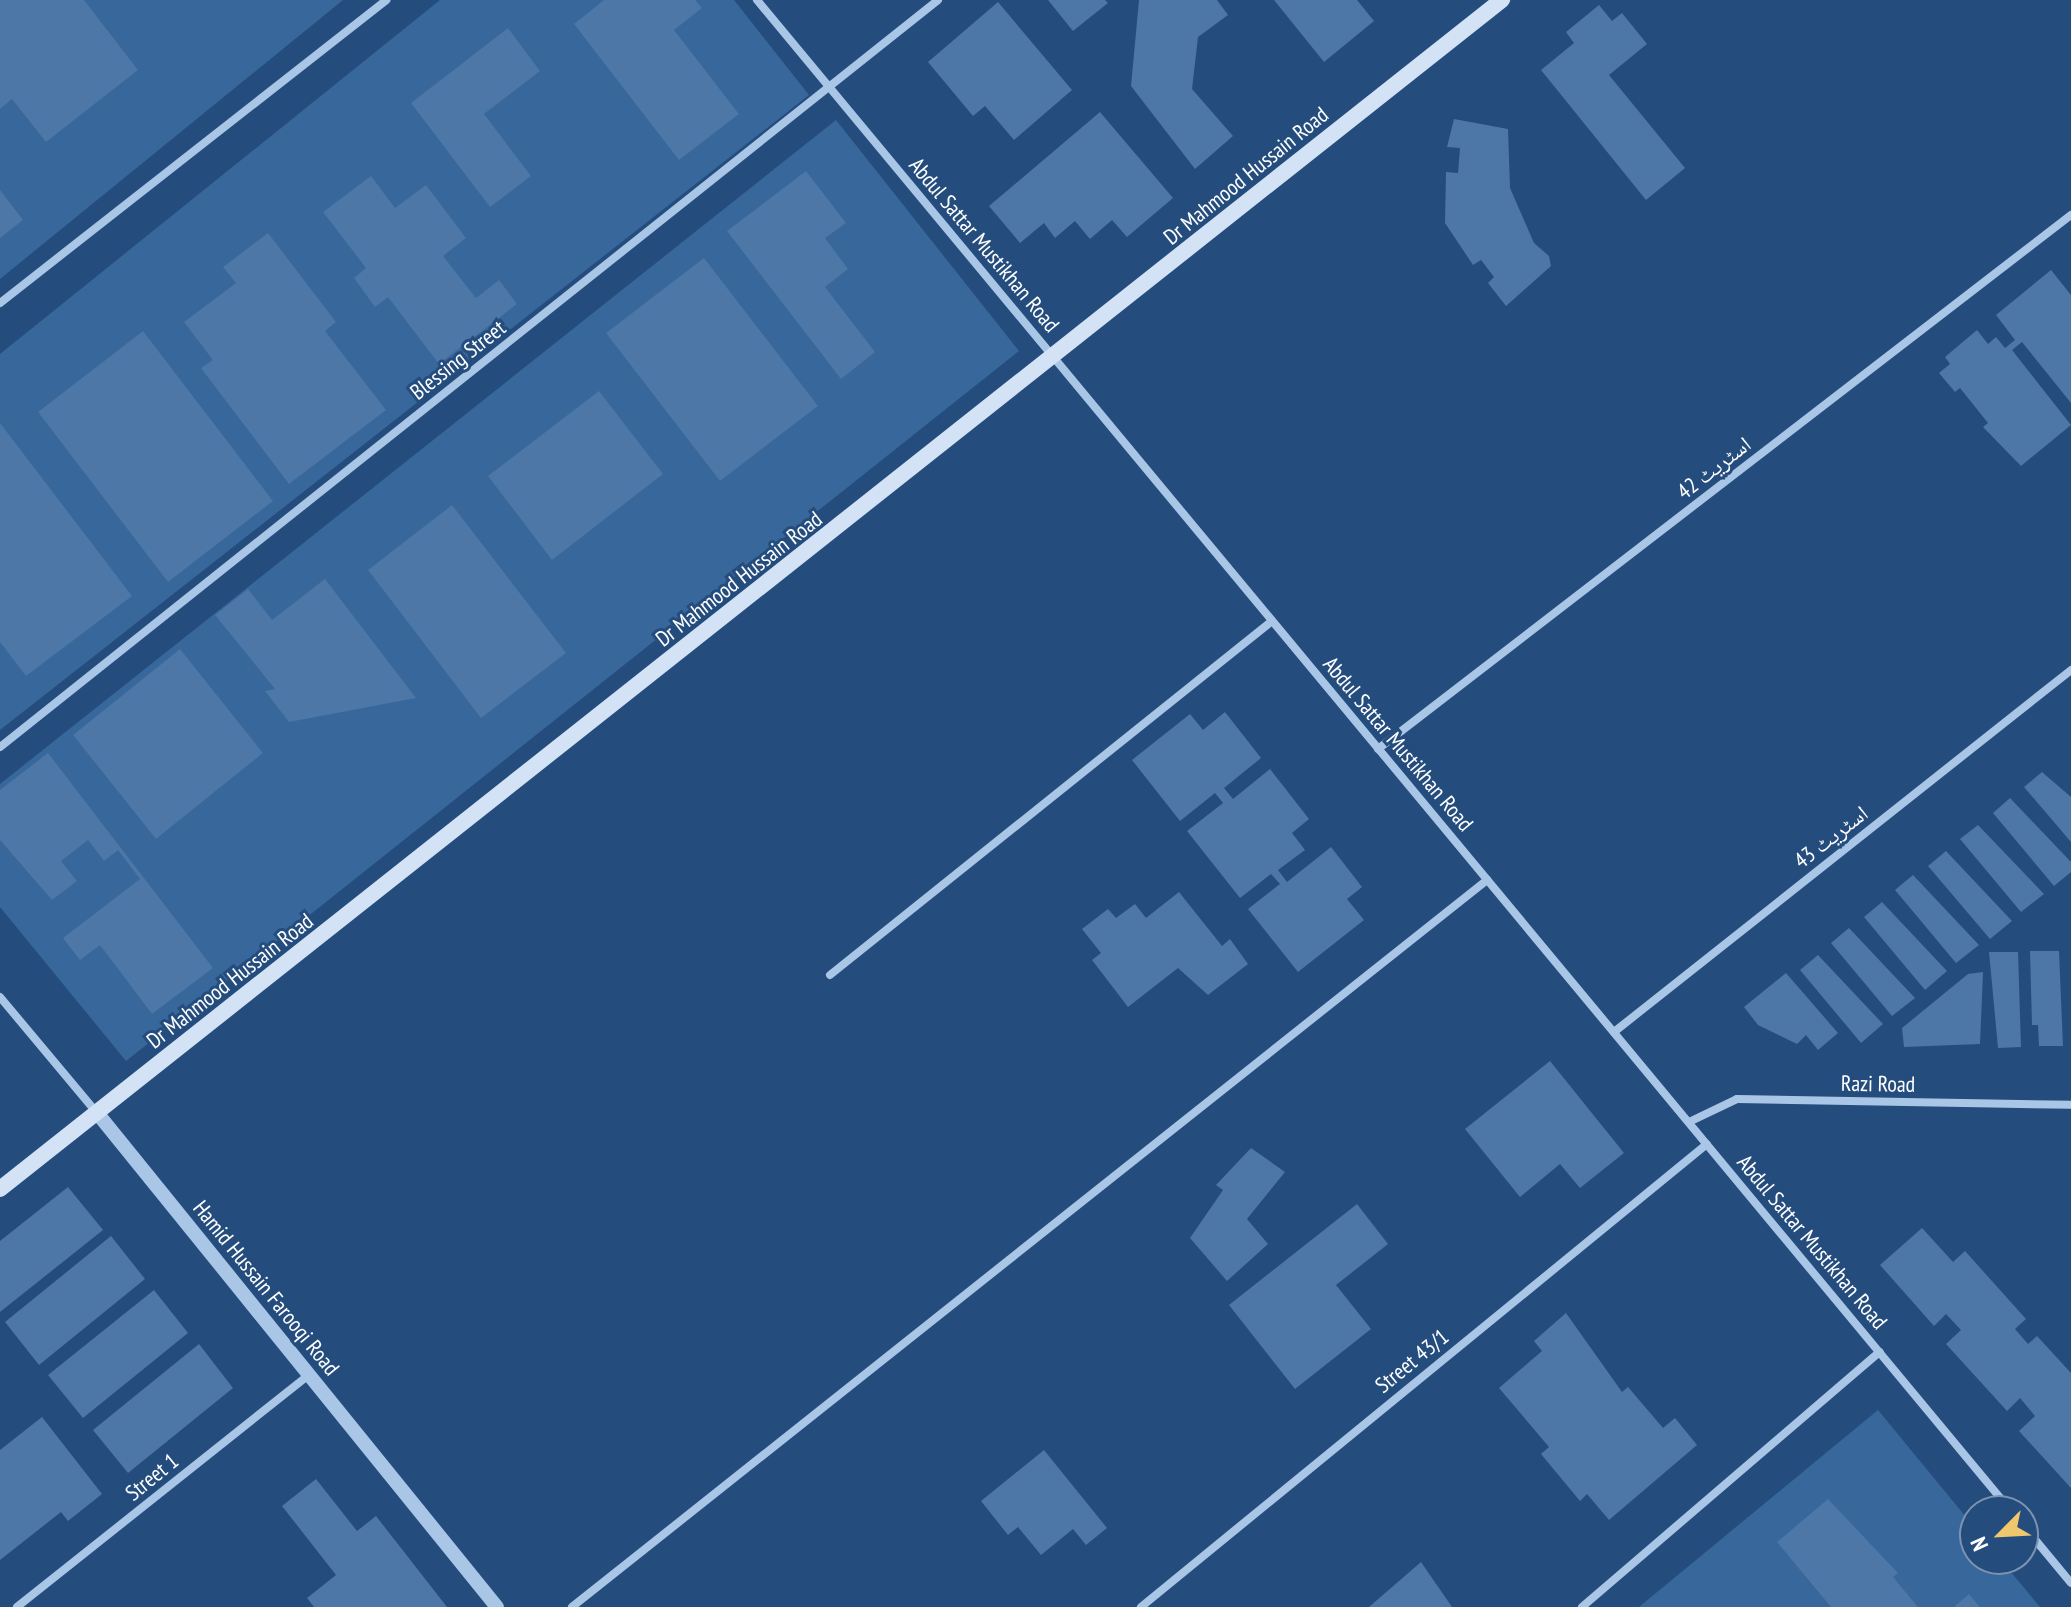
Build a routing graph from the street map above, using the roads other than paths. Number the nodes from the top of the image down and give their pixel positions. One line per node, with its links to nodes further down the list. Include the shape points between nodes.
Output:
1 (386, 0): 7 (street)
2 (757, 0): 5 (street, Abdul Sattar Mustikhan Road)
3 (938, 0): 5 (street, Blessing Street)
4 (1502, 0): 8 (main road, Dr Mahmood Hussain Road)
5 (830, 88): 8 (street, Abdul Sattar Mustikhan Road); 11 (street, Blessing Street)
6 (2071, 215): 12 (street, اسٹریٹ 42)
7 (0, 303)
8 (1054, 357): 9 (street, Abdul Sattar Mustikhan Road); 18 (main road, Dr Mahmood Hussain Road)
9 (1272, 621): 12 (street, Abdul Sattar Mustikhan Road); 14 (street)
10 (2071, 670): 16 (street, اسٹریٹ 43)
11 (0, 747)
12 (1378, 749): 13 (street, Abdul Sattar Mustikhan Road)
13 (1487, 880): 16 (street, Abdul Sattar Mustikhan Road); 29 (street)
14 (830, 975)
15 (0, 997): 18 (street, Hamid Hussain Farooqi Road)
16 (1614, 1032): 19 (street, Abdul Sattar Mustikhan Road)
17 (2071, 1105): 19 (street, Razi Road, via 1737,1099)
18 (98, 1114): 21 (main road, Dr Mahmood Hussain Road); 23 (street, Hamid Hussain Farooqi Road)
19 (1689, 1122): 20 (street, Abdul Sattar Mustikhan Road)
20 (1707, 1144): 22 (street, Abdul Sattar Mustikhan Road); 30 (street, Street 43/1)
21 (0, 1189)
22 (1880, 1352): 24 (street, Abdul Sattar Mustikhan Road); 31 (street)
23 (309, 1375): 27 (street, Street 1); 28 (street, Hamid Hussain Farooqi Road)
24 (1998, 1495)
25 (2039, 1544): 26 (street)
26 (2071, 1583)
27 (17, 1607)
28 (497, 1607)
29 (572, 1607)
30 (1141, 1607)
31 (1582, 1607)

